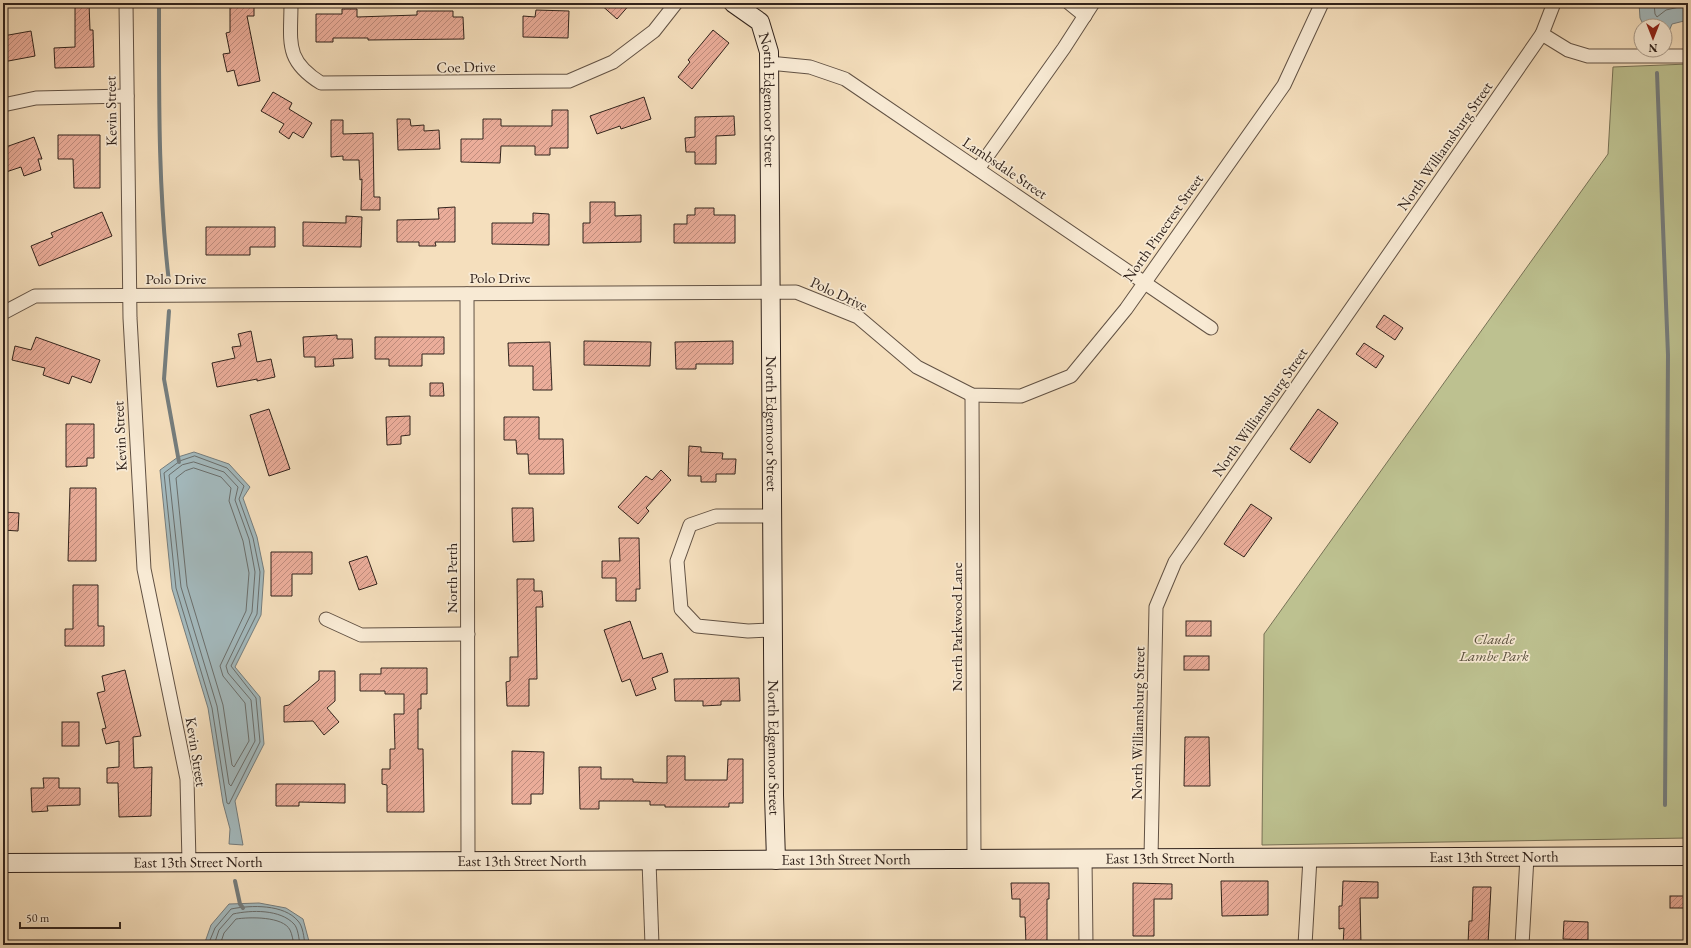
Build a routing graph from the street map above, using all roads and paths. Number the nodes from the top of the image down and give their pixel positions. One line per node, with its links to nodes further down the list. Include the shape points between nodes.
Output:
1 (126, 3): 13 (street, Kevin Street)
2 (291, 3): 3 (street, Coe Drive, via 293,56 307,74 321,83 569,81 613,62 654,31)
3 (676, 3)
4 (733, 3): 12 (main road, North Edgemoor Street, via 760,22 769,52)
5 (1069, 3): 9 (street)
6 (1093, 3): 9 (street)
7 (1322, 3): 16 (street, North Pinecrest Street, via 1284,85)
8 (1554, 3): 10 (street, North Williamsburg Street)
9 (1085, 16): 15 (street)
10 (1542, 34): 11 (street, via 1568,50 1588,56); 29 (street, North Williamsburg Street, via 1175,562 1156,607)
11 (1688, 56)
12 (769, 63): 15 (street, Lambsdale Street, via 810,67 845,79); 17 (main road, North Edgemoor Street)
13 (127, 96): 14 (street, via 36,98); 19 (street, Kevin Street)
14 (3, 105)
15 (978, 169): 16 (street, Lambsdale Street)
16 (1144, 282): 21 (street, Lambsdale Street); 22 (street, North Pinecrest Street, via 1126,309 1071,376 1022,396)
17 (772, 292): 18 (street, Polo Drive); 22 (street, Polo Drive, via 796,292 858,317 917,367); 23 (main road, North Edgemoor Street)
18 (467, 294): 19 (street, Polo Drive); 26 (street, North Perth)
19 (129, 295): 20 (street, Polo Drive, via 35,296); 36 (street, Kevin Street, via 144,569 187,779)
20 (3, 313)
21 (1211, 328)
22 (972, 395): 31 (street, North Parkwood Lane)
23 (773, 516): 25 (main road, North Edgemoor Street); 25 (street, via 716,516 690,525 677,561 681,609 697,626 748,631)
24 (326, 619): 26 (street, via 360,635)
25 (773, 630): 33 (main road, North Edgemoor Street)
26 (468, 634): 34 (street, North Perth)
27 (1688, 856): 28 (main road, East 13th Street North)
28 (1527, 857): 30 (main road, East 13th Street North); 41 (street)
29 (1151, 858): 30 (main road, East 13th Street North); 32 (main road, East 13th Street North)
30 (1310, 858): 40 (street)
31 (974, 859): 32 (main road, East 13th Street North); 33 (main road, East 13th Street North)
32 (1085, 859): 39 (street)
33 (776, 860): 35 (main road, East 13th Street North)
34 (468, 861): 35 (main road, East 13th Street North); 36 (main road, East 13th Street North)
35 (650, 861): 38 (street)
36 (189, 862): 37 (main road, East 13th Street North)
37 (3, 863)
38 (652, 945)
39 (1086, 945)
40 (1304, 945)
41 (1522, 945)

